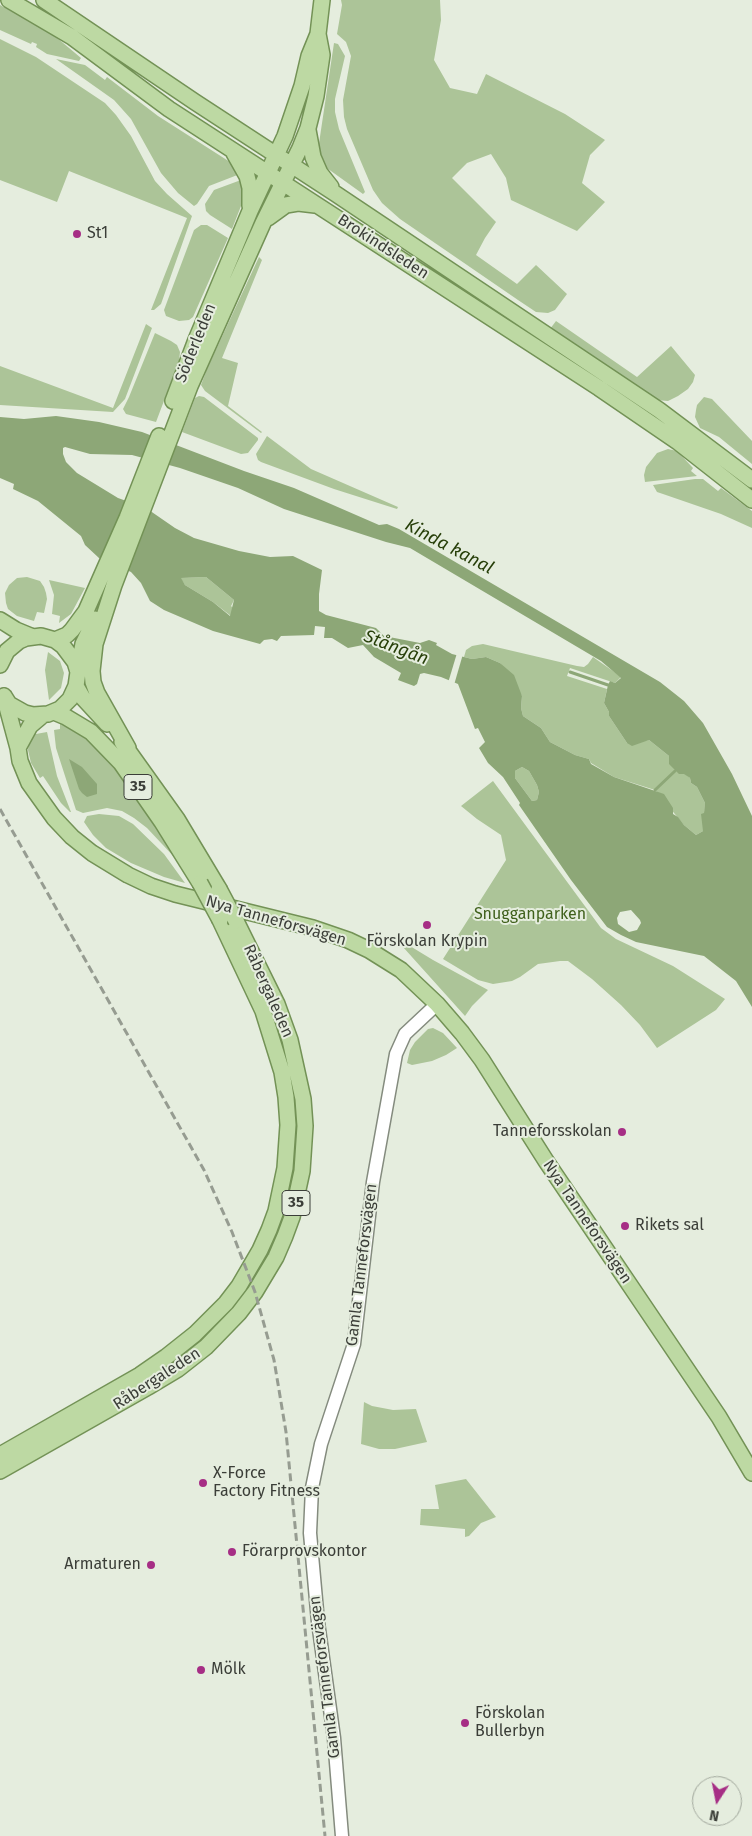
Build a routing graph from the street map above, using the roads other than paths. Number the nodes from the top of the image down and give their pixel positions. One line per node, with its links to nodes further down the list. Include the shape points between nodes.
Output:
1 (9, 0): 6 (main road, Brokindsleden, via 72,37 169,109)
2 (44, 0): 7 (main road, Brokindsleden)
3 (322, 0): 4 (main road, Söderleden)
4 (318, 34): 5 (main road, Söderleden, via 322,55); 7 (main road, Söderleden)
5 (308, 128): 8 (main road, Söderleden); 11 (main road, via 314,162)
6 (232, 150): 9 (main road, Brokindsleden); 13 (main road, via 247,176)
7 (276, 156): 8 (main road, Brokindsleden); 9 (main road, Söderleden)
8 (292, 165): 10 (main road, Söderleden); 11 (main road, Brokindsleden)
9 (268, 173): 10 (main road, Brokindsleden); 13 (main road, Söderleden)
10 (283, 182): 12 (main road, Brokindsleden); 14 (main road, Söderleden)
11 (336, 194): 16 (main road, Brokindsleden, via 659,410)
12 (319, 206): 14 (main road, via 298,202 286,205); 17 (main road, Brokindsleden, via 599,388 678,442)
13 (250, 211): 15 (main road, Söderleden, via 196,340)
14 (263, 222): 15 (main road, Söderleden)
15 (175, 411): 18 (main road, Söderleden)
16 (752, 480)
17 (752, 500)
18 (108, 583): 21 (main road, Söderleden, via 78,624 67,635); 23 (main road, Söderleden, via 87,635); 27 (main road, Söderleden, via 95,644 93,682)
19 (0, 620): 20 (main road)
20 (33, 637): 21 (main road); 22 (main road, via 18,641)
21 (55, 640): 23 (main road, 35, via 70,653)
22 (1, 658)
23 (77, 679): 25 (main road, Söderleden, via 66,704); 27 (main road, Råbergaleden / 35, via 83,698)
24 (2, 692): 25 (main road, 35, via 9,704 25,714); 26 (main road, Nya Tanneforsvägen)
25 (48, 714): 26 (main road, via 30,726); 29 (main road, Råbergaleden / 35, bridge, via 72,720 91,732 121,763 200,883 263,1011 282,1072 288,1125 285,1168 276,1211 256,1258 230,1298 195,1334 140,1375)
26 (18, 748): 28 (main road, Nya Tanneforsvägen, via 24,773 47,810 72,837 112,866 175,894 260,914 348,940 400,970)
27 (128, 748): 30 (main road, Råbergaleden / 35, bridge, via 177,819 218,889 273,996 287,1031 303,1099 302,1171 285,1236 276,1256 239,1313 206,1347 178,1369)
28 (437, 1004): 31 (main road, Nya Tanneforsvägen, via 482,1060 550,1167 719,1417); 32 (street, Gamla Tanneforsvägen, via 405,1034 396,1054 373,1182 354,1344 321,1444 312,1488 310,1533)
29 (0, 1455)
30 (0, 1471)
31 (752, 1473)
32 (342, 1836)

